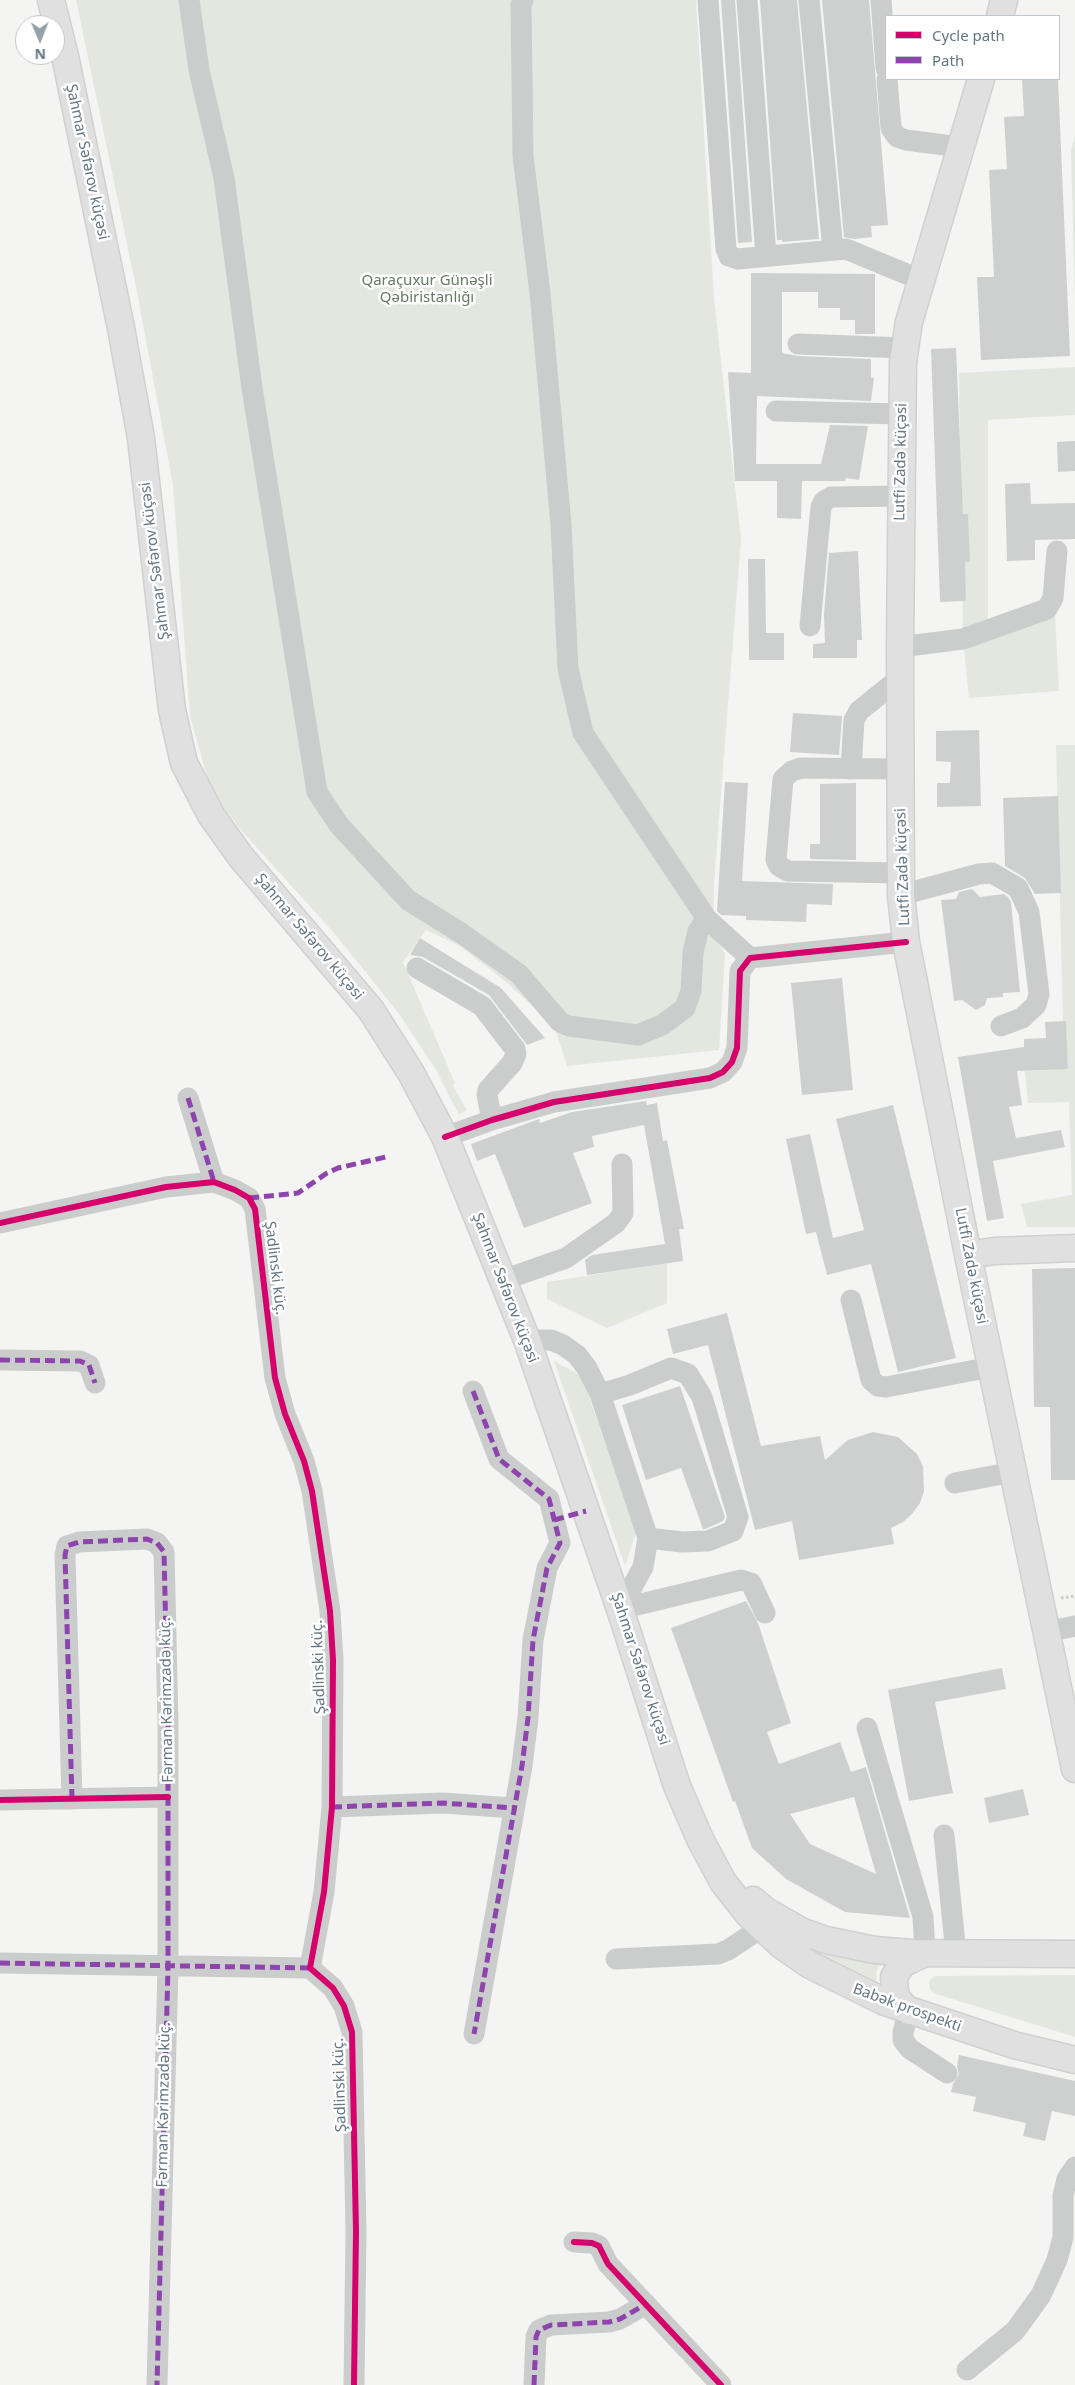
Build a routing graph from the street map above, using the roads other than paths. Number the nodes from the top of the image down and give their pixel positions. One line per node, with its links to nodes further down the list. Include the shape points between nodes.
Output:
1 (51, 0): 36 (main road, Şahmar Səfərov küçəsi, via 121,328 141,438 172,710 184,763 206,807 241,857 371,1010 411,1073)
2 (189, 0): 29 (street, via 198,70 224,178 252,388 317,792 339,825 408,900 518,974 560,1022 569,1026 638,1035 662,1025 685,1008 691,991 698,931)
3 (523, 0): 29 (street, via 523,156 540,292 561,525 568,669 583,733)
4 (708, 0): 15 (street, via 726,249 729,256 738,259)
5 (747, 0): 15 (street)
6 (809, 0): 14 (street)
7 (881, 0): 10 (street)
8 (1004, 0): 9 (main road)
9 (1000, 15)
10 (885, 54)
11 (887, 80): 13 (street, via 891,128 897,136)
12 (981, 80): 13 (main road, Lutfi Zadə küçəsi)
13 (960, 147): 16 (main road, Lutfi Zadə küçəsi)
14 (833, 250): 15 (street); 16 (street, via 846,249)
15 (766, 256)
16 (921, 280): 18 (main road, Lutfi Zadə küçəsi)
17 (798, 344): 18 (street)
18 (905, 348): 20 (main road, Lutfi Zadə küçəsi)
19 (776, 411): 20 (street)
20 (901, 414): 21 (main road, Lutfi Zadə küçəsi)
21 (900, 496): 23 (street, via 831,498 824,501); 24 (main road, Lutfi Zadə küçəsi)
22 (1057, 551): 24 (street, via 1053,598 1047,608 963,638)
23 (810, 626)
24 (900, 647): 25 (main road, Lutfi Zadə küçəsi)
25 (900, 678): 26 (street, via 858,711 854,720); 27 (main road, Lutfi Zadə küçəsi)
26 (851, 769): 27 (street); 28 (street, via 801,768 783,779 776,860 788,871)
27 (900, 769): 28 (main road, Lutfi Zadə küçəsi)
28 (901, 884): 30 (main road, Lutfi Zadə küçəsi); 33 (street, via 992,873 1018,888 1029,912 1039,994 1036,1005 1022,1018)
29 (707, 919): 31 (street)
30 (906, 942): 31 (street); 41 (main road, Lutfi Zadə küçəsi)
31 (750, 958): 35 (street, via 740,971 737,1048 732,1062 723,1072 710,1078 554,1102)
32 (417, 968): 35 (street, via 482,1006 515,1048 512,1063 488,1090)
33 (1001, 1026)
34 (188, 1098): 38 (street)
35 (492, 1120): 36 (street)
36 (445, 1137): 42 (main road, Şahmar Səfərov küçəsi)
37 (622, 1164): 42 (street, via 623,1213 616,1223 566,1258)
38 (214, 1182): 39 (street, Şadlinski küç., via 166,1187); 64 (street, Şadlinski küç., via 249,1198 255,1209 275,1378 312,1491 330,1620)
39 (0, 1223)
40 (1075, 1248): 41 (main road, via 994,1251)
41 (968, 1256): 46 (main road, Lutfi Zadə küçəsi)
42 (503, 1280): 44 (main road, Şahmar Səfərov küçəsi)
43 (850, 1300): 46 (street, via 871,1380 878,1386)
44 (527, 1340): 49 (street, via 550,1340 563,1344 587,1368); 52 (main road, Şahmar Səfərov küçəsi)
45 (0, 1360): 47 (street, via 80,1361 89,1365)
46 (991, 1367): 50 (main road, Lutfi Zadə küçəsi)
47 (95, 1383)
48 (472, 1391): 53 (street, via 499,1459 549,1499)
49 (600, 1394): 54 (street); 54 (street, via 671,1368 688,1374 702,1397 738,1517 733,1531 708,1541)
50 (1013, 1472): 51 (street); 58 (main road, Lutfi Zadə küçəsi)
51 (955, 1483)
52 (586, 1511): 53 (street); 55 (main road, Şahmar Səfərov küçəsi)
53 (554, 1520): 65 (street, via 560,1543 548,1568 533,1640 528,1718)
54 (648, 1538): 55 (street, via 643,1567)
55 (620, 1609): 56 (street, via 741,1580 751,1583); 67 (main road, Şahmar Səfərov küçəsi, via 677,1786)
56 (765, 1613)
57 (1075, 1626): 58 (street)
58 (1046, 1632): 60 (main road, Lutfi Zadə küçəsi)
59 (867, 1728): 69 (street, via 923,1917)
60 (1075, 1769)
61 (168, 1797): 63 (street); 63 (street, Fərman Kərimzadə küç., via 164,1552 157,1543 146,1539 79,1542 67,1546); 74 (street, Fərman Kərimzadə küç.)
62 (0, 1800): 63 (street)
63 (72, 1800)
64 (332, 1807): 65 (street, via 443,1803); 75 (street, Şadlinski küç., via 324,1892)
65 (513, 1808): 77 (street)
66 (944, 1835): 70 (street)
67 (704, 1847): 68 (main road, Babək prospekti, via 734,1897); 69 (main road, via 745,1894 766,1911 803,1932 876,1950)
68 (761, 1928): 72 (street, via 718,1954); 76 (main road, Babək prospekti, via 836,1980)
69 (925, 1954): 70 (main road); 76 (main road, via 902,1964 894,1977 898,2000)
70 (956, 1954): 71 (main road)
71 (1075, 1954)
72 (616, 1960)
73 (0, 1963): 74 (street)
74 (168, 1967): 75 (street); 84 (street, Fərman Kərimzadə küç.)
75 (310, 1968): 85 (street, Şadlinski küç., via 332,1988 344,2006 352,2032 356,2231)
76 (909, 2011): 78 (main road, Babək prospekti, via 1014,2045); 79 (street, via 903,2040 910,2049)
77 (474, 2034)
78 (1075, 2060)
79 (947, 2073)
80 (1075, 2167): 83 (street, via 1063,2196 1063,2236 1057,2260 1041,2295 1016,2331)
81 (574, 2242): 82 (street, via 600,2246 608,2264)
82 (646, 2304): 86 (street, via 609,2322 551,2325 539,2330); 87 (street)
83 (967, 2370)
84 (158, 2385)
85 (354, 2385)
86 (534, 2385)
87 (721, 2385)

